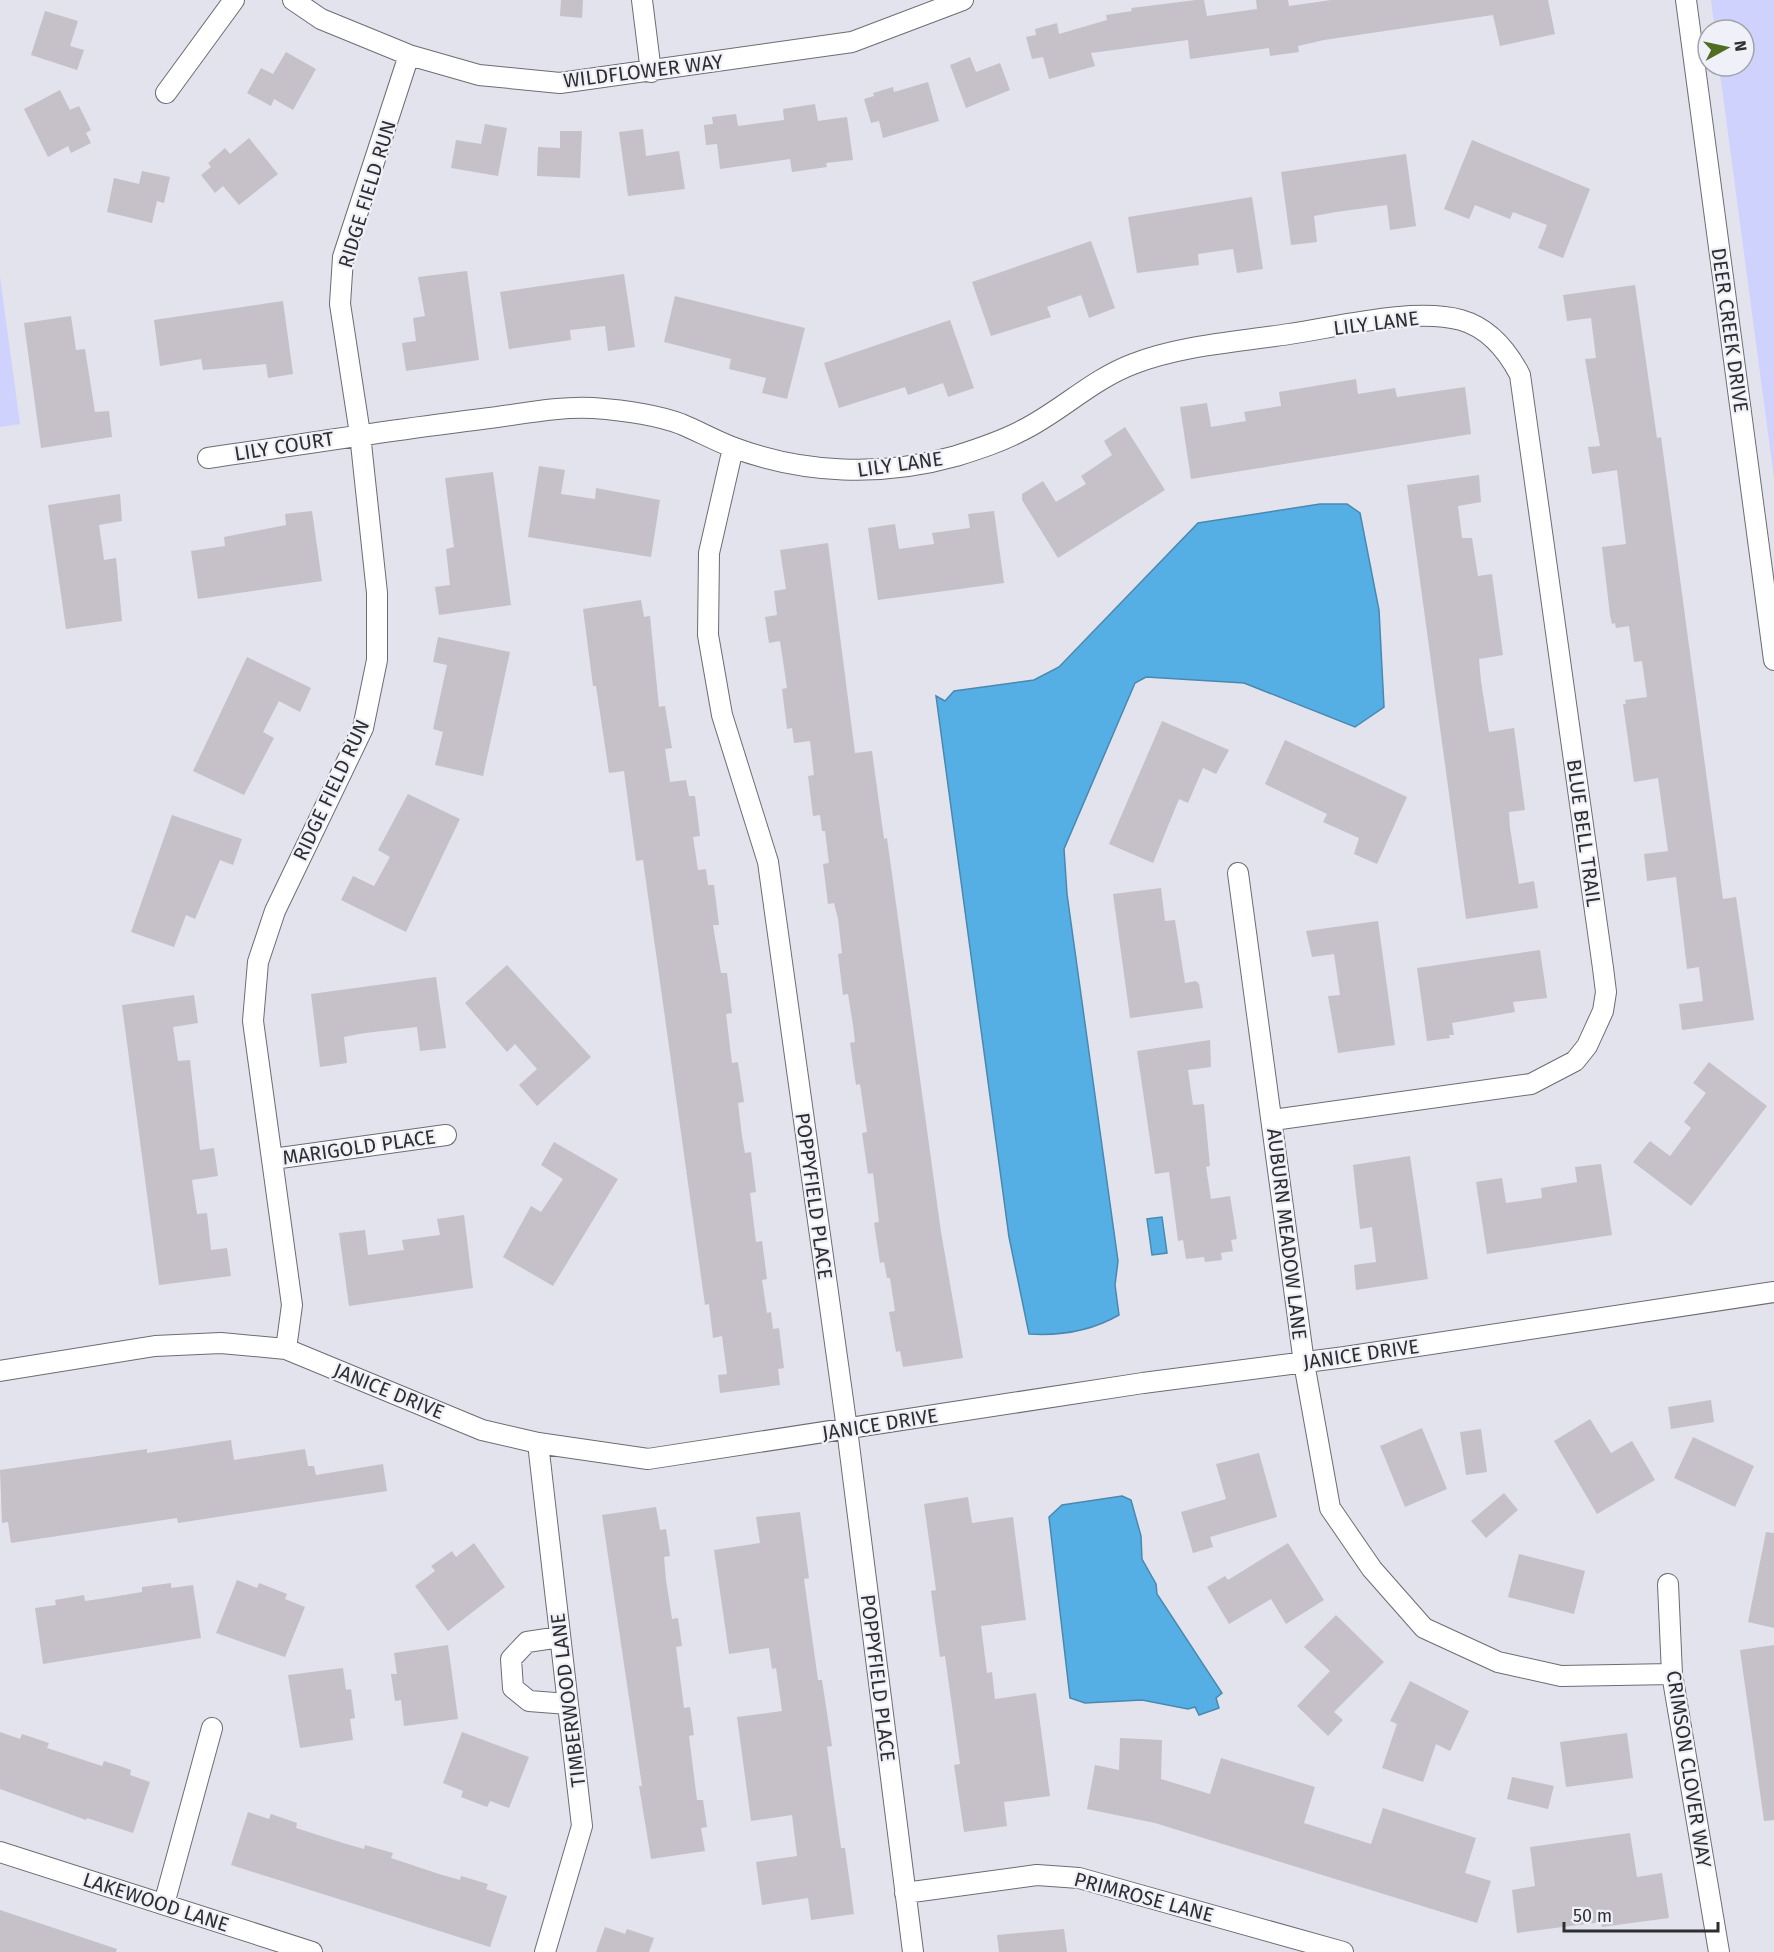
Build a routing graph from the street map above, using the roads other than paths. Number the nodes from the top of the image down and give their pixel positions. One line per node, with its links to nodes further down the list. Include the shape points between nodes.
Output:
1 (234, 0): 8 (street)
2 (293, 0): 6 (street, WILDFLOWER WAY, via 321,19)
3 (642, 0): 7 (street)
4 (963, 0): 7 (street, WILDFLOWER WAY, via 852,42)
5 (1686, 0): 13 (street, DEER CREEK DRIVE)
6 (409, 55): 7 (street, WILDFLOWER WAY, via 480,75 560,83); 10 (street, RIDGE FIELD RUN, via 343,257 340,303)
7 (651, 72)
8 (166, 93)
9 (1459, 319): 11 (street, LILY LANE, via 1406,317 1175,352 1133,364 1084,388 1023,430 992,444 925,464 851,471 803,467); 15 (street, BLUE BELL TRAIL, via 1481,328 1499,344 1520,375 1603,968 1603,1011 1587,1046 1575,1061 1531,1084)
10 (360, 434): 11 (street, LILY LANE, via 592,408 678,423); 12 (street, LILY COURT); 17 (street, RIDGE FIELD RUN, via 377,593 377,660 363,728 275,911 258,962 253,1021)
11 (733, 448): 22 (street, POPPYFIELD PLACE, via 709,553 708,635 722,715 768,862)
12 (208, 458)
13 (1774, 660)
14 (1238, 873): 15 (street, AUBURN MEADOW LANE)
15 (1273, 1120): 20 (street, AUBURN MEADOW LANE)
16 (446, 1135): 17 (street, MARIGOLD PLACE)
17 (273, 1159): 19 (street, RIDGE FIELD RUN, via 292,1305)
18 (1774, 1292): 20 (street, JANICE DRIVE)
19 (286, 1349): 21 (street, JANICE DRIVE, via 221,1343 155,1346); 23 (street, JANICE DRIVE, via 482,1430)
20 (1304, 1362): 22 (street, JANICE DRIVE); 26 (street, AUBURN MEADOW LANE, via 1330,1508 1372,1569 1425,1628 1498,1662 1562,1676)
21 (0, 1371)
22 (847, 1429): 23 (street, JANICE DRIVE, via 648,1459); 30 (street, POPPYFIELD PLACE)
23 (538, 1443): 25 (street, TIMBERWOOD LANE)
24 (1668, 1584): 26 (street, CRIMSON CLOVER WAY)
25 (560, 1637): 27 (street, TIMBERWOOD LANE); 27 (street, via 527,1642 512,1659 513,1688 530,1701)
26 (1672, 1674): 36 (street, CRIMSON CLOVER WAY)
27 (568, 1704): 33 (street, TIMBERWOOD LANE, via 582,1826)
28 (212, 1728): 31 (street)
29 (0, 1852): 31 (street, LAKEWOOD LANE)
30 (905, 1893): 34 (street, POPPYFIELD PLACE); 35 (street, PRIMROSE LANE, via 1037,1875 1079,1878)
31 (164, 1904): 32 (street, LAKEWOOD LANE)
32 (312, 1952)
33 (545, 1952)
34 (913, 1952)
35 (1343, 1952)
36 (1719, 1952)

